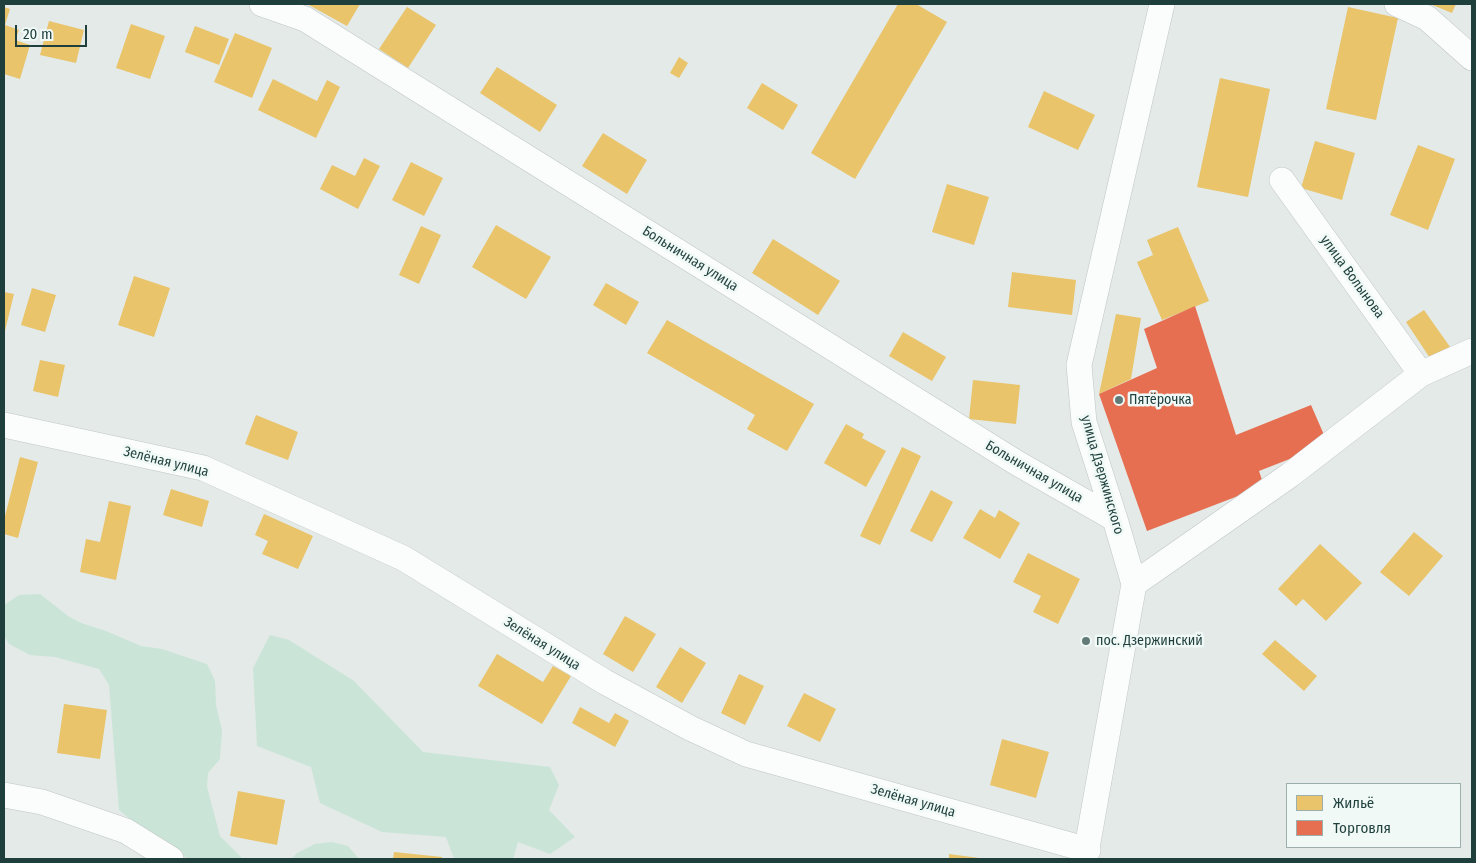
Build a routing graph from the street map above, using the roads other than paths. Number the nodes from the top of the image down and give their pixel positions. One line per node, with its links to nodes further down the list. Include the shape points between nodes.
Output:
1 (262, 4): 9 (street, Больничная улица, via 305,19 1017,463)
2 (1162, 4): 9 (street, улица Дзержинского, via 1079,365 1084,422)
3 (1397, 4): 4 (street, via 1427,18)
4 (1472, 58)
5 (1282, 180): 7 (street, улица Волынова)
6 (1472, 351): 7 (street)
7 (1421, 374): 10 (street, via 1290,474)
8 (4, 425): 12 (street, Зелёная улица, via 203,468 403,558 605,682 746,754)
9 (1116, 519): 10 (street, улица Дзержинского)
10 (1134, 584): 12 (street, улица Дзержинского)
11 (4, 795): 13 (street, via 42,802 126,831)
12 (1087, 854)
13 (171, 859)

